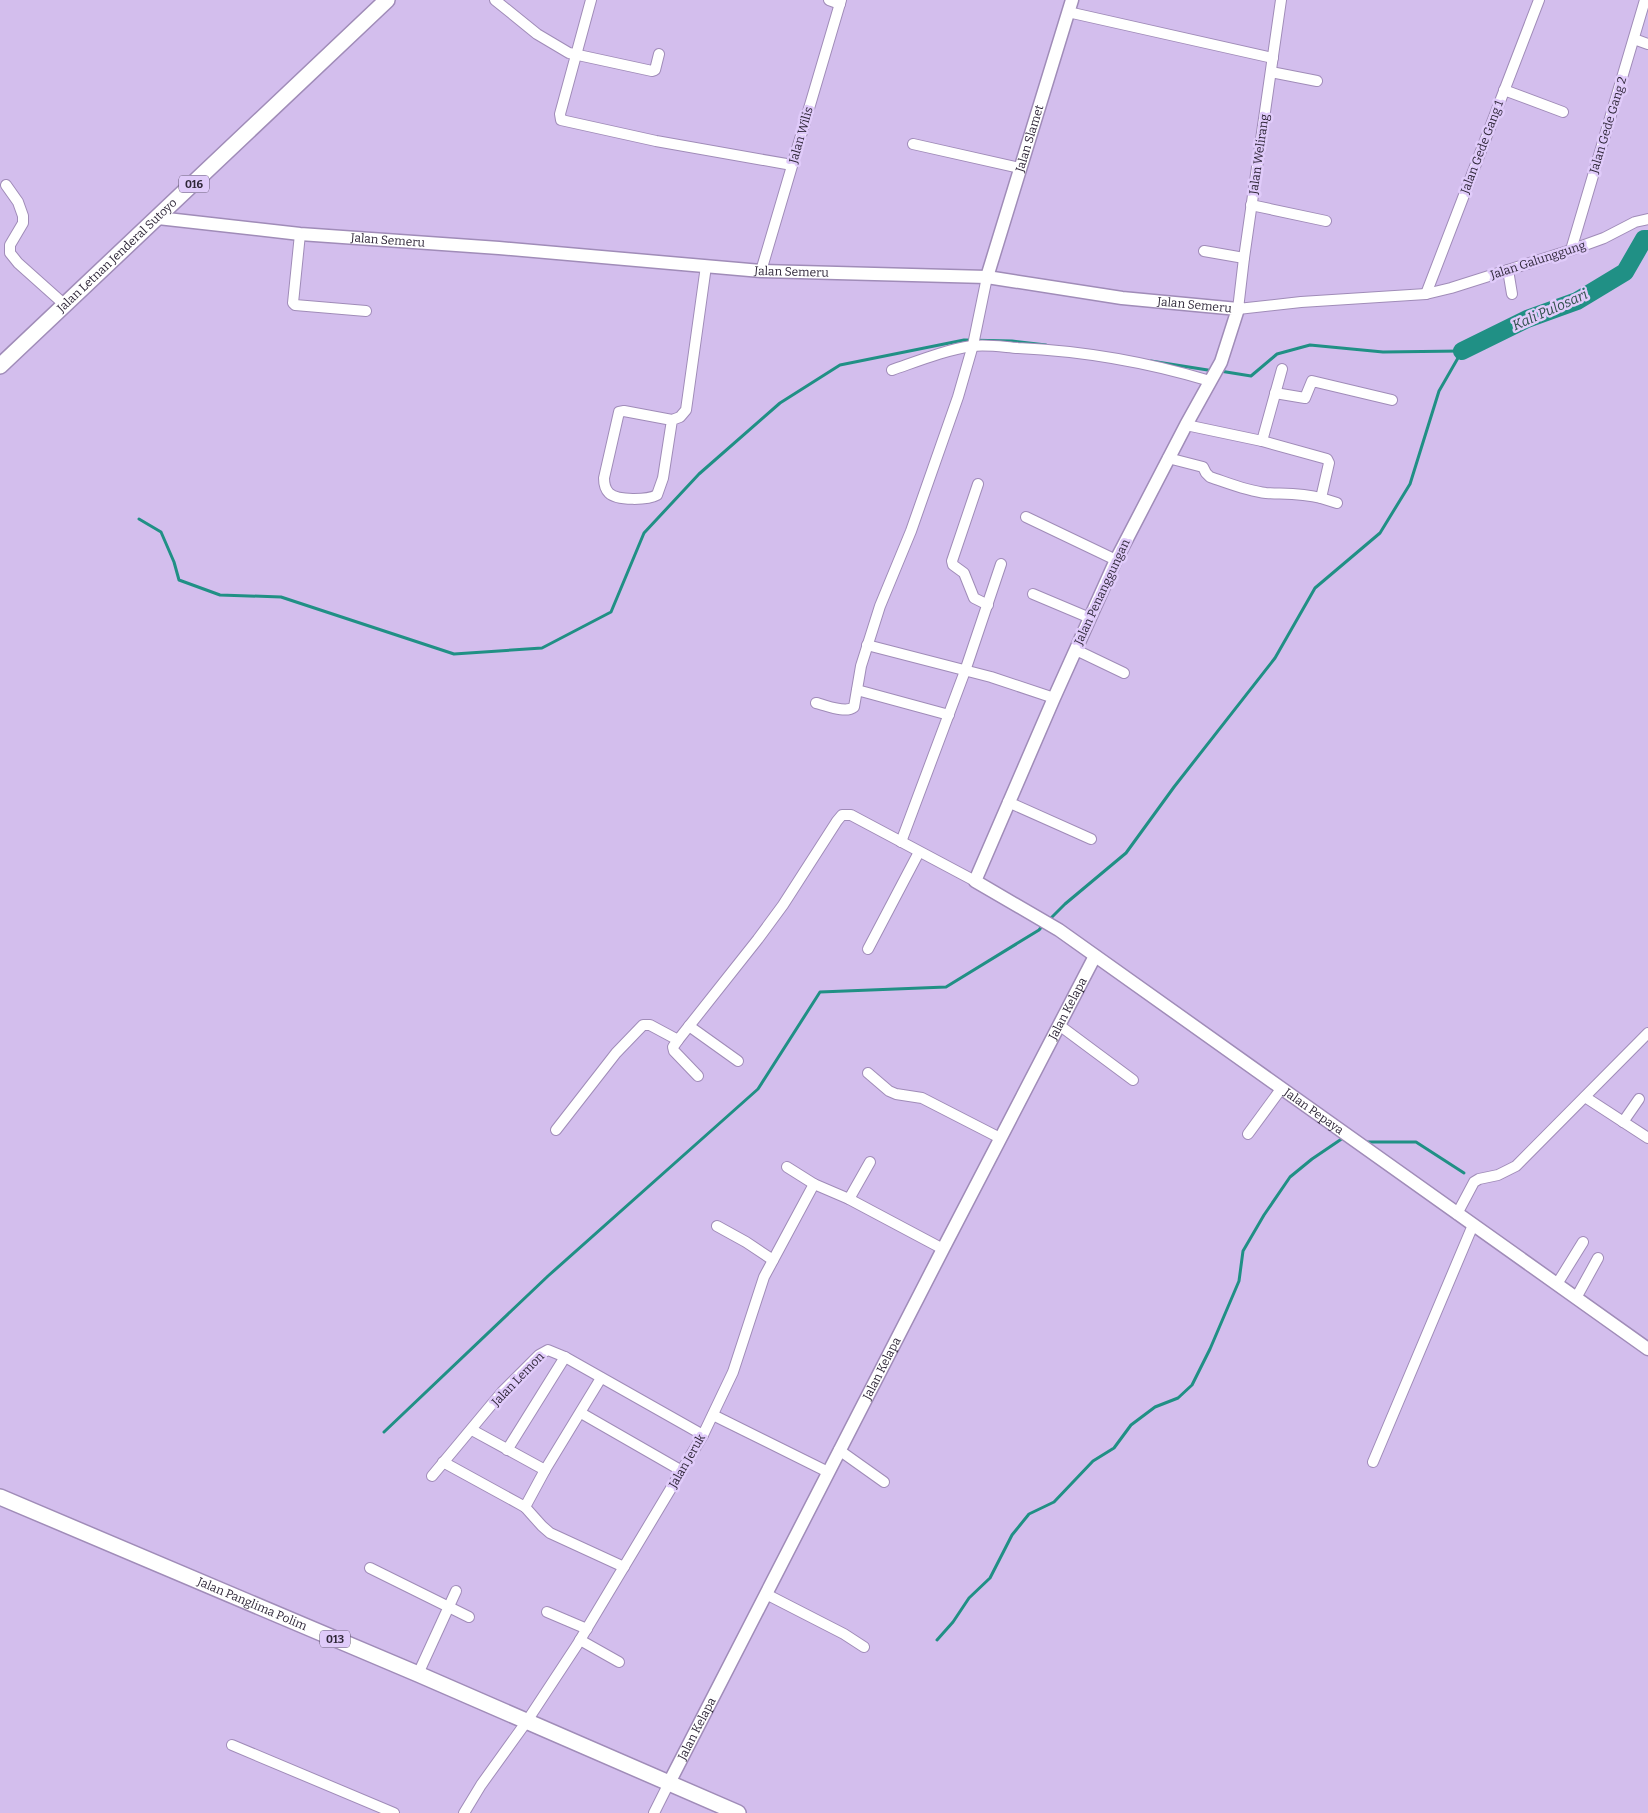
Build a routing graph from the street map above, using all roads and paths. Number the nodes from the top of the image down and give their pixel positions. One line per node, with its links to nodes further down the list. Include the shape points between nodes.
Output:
1 (386, 0): 24 (main road, Jalan Letnan Jenderal Sutoyo / 016)
2 (495, 0): 13 (street, via 549,42)
3 (591, 0): 13 (street)
4 (829, 0): 8 (street)
5 (1280, 0): 14 (street, Jalan Welirang)
6 (1539, 0): 17 (street, Jalan Gede Gang 1)
7 (1645, 0): 10 (street, Jalan Gede Gang 2)
8 (841, 2): 20 (street, Jalan Wilis)
9 (1070, 6): 14 (street); 21 (street, Jalan Slamet)
10 (1634, 40): 11 (street); 28 (street, Jalan Gede Gang 2)
11 (1648, 44)
12 (659, 54): 13 (street, via 652,71)
13 (576, 55): 20 (street, via 560,114 562,120)
14 (1273, 58): 15 (street, Jalan Welirang)
15 (1271, 72): 16 (street); 23 (street, Jalan Welirang)
16 (1318, 81)
17 (1504, 90): 18 (street); 35 (street, Jalan Gede Gang 1)
18 (1563, 112)
19 (914, 144): 21 (street)
20 (792, 166): 33 (street, Jalan Wilis)
21 (1020, 168): 34 (street, Jalan Slamet)
22 (6, 186): 37 (street, via 18,202 23,216 10,245 10,253)
23 (1251, 205): 26 (street); 30 (street, Jalan Welirang)
24 (158, 218): 27 (street, Jalan Semeru); 37 (main road, Jalan Letnan Jenderal Sutoyo / 016)
25 (1648, 219): 28 (street, Jalan Galunggung)
26 (1326, 221)
27 (300, 234): 31 (street, Jalan Semeru); 39 (street, via 293,303)
28 (1571, 250): 32 (street, Jalan Galunggung)
29 (1204, 251): 30 (street)
30 (1244, 258): 38 (street, Jalan Welirang)
31 (706, 266): 33 (street, Jalan Semeru); 47 (street, via 686,410)
32 (1508, 270): 35 (street, Jalan Galunggung); 36 (street)
33 (761, 271): 34 (street, Jalan Semeru)
34 (987, 277): 38 (street, Jalan Semeru, via 1122,298); 40 (street)
35 (1426, 294): 38 (street, Jalan Semeru)
36 (1512, 294)
37 (65, 306): 41 (main road, Jalan Letnan Jenderal Sutoyo / 016)
38 (1238, 309): 44 (street, Jalan Penanggungan, via 1221,362)
39 (366, 311)
40 (973, 346): 43 (street); 44 (street, via 1064,351 1126,360); 60 (street, via 949,424)
41 (0, 366)
42 (1282, 369): 45 (street)
43 (892, 370)
44 (1211, 379): 48 (street, Jalan Penanggungan)
45 (1275, 393): 46 (street, via 1305,398 1314,381); 49 (street)
46 (1392, 400)
47 (672, 420): 47 (street, via 619,412 604,478 605,489 612,496 648,499 658,495 664,478)
48 (1186, 425): 49 (street); 50 (street, Jalan Penanggungan)
49 (1262, 441): 52 (street, via 1327,459 1329,463)
50 (1168, 458): 52 (street, via 1203,467 1207,476 1246,488); 55 (street, Jalan Penanggungan)
51 (978, 484): 58 (street, via 952,561 964,573 974,598)
52 (1321, 498): 53 (street)
53 (1337, 502)
54 (1026, 517): 55 (street)
55 (1116, 560): 59 (street, Jalan Penanggungan)
56 (1001, 564): 58 (street)
57 (1033, 594): 59 (street)
58 (988, 604): 62 (street)
59 (1090, 618): 61 (street, Jalan Penanggungan)
60 (867, 645): 62 (street); 64 (street)
61 (1076, 650): 63 (street); 65 (street, Jalan Penanggungan)
62 (965, 671): 65 (street); 67 (street)
63 (1124, 673)
64 (857, 690): 66 (street, via 854,707 850,710); 67 (street)
65 (1054, 698): 68 (street, Jalan Penanggungan)
66 (816, 703)
67 (949, 715): 70 (street)
68 (1008, 802): 69 (street); 72 (street, Jalan Penanggungan)
69 (1091, 839)
70 (901, 842): 71 (street); 76 (street, via 851,815 842,815 783,905)
71 (919, 852): 72 (street); 73 (street)
72 (975, 881): 74 (street, Jalan Pepaya, via 1045,920)
73 (868, 949)
74 (1095, 956): 75 (street, Jalan Kelapa); 83 (street, Jalan Pepaya)
75 (1059, 1025): 82 (street); 89 (street, Jalan Kelapa)
76 (689, 1026): 78 (street); 79 (street)
77 (1648, 1033): 84 (street)
78 (678, 1040): 81 (street, via 674,1051); 87 (street, via 650,1025 643,1025 616,1053)
79 (738, 1061)
80 (868, 1074): 89 (street, via 889,1091 922,1098)
81 (698, 1076)
82 (1132, 1080)
83 (1281, 1088): 88 (street); 95 (street, Jalan Pepaya)
84 (1585, 1097): 86 (street); 95 (street, via 1516,1166 1474,1182)
85 (1639, 1099): 86 (street)
86 (1623, 1122): 90 (street)
87 (556, 1130)
88 (1248, 1134)
89 (1000, 1138): 99 (street, Jalan Kelapa)
90 (1648, 1138)
91 (870, 1162): 94 (street)
92 (787, 1167): 93 (street)
93 (814, 1184): 94 (street); 101 (street, Jalan Jeruk)
94 (849, 1199): 99 (street)
95 (1457, 1214): 96 (street, Jalan Pepaya)
96 (1473, 1225): 102 (street, Jalan Pepaya); 114 (street)
97 (717, 1226): 101 (street)
98 (1583, 1242): 102 (street)
99 (943, 1249): 112 (street, Jalan Kelapa)
100 (1598, 1258): 103 (street)
101 (773, 1260): 108 (street, Jalan Jeruk, via 758,1292 733,1372)
102 (1557, 1284): 103 (street, Jalan Pepaya)
103 (1576, 1298): 104 (street, Jalan Pepaya)
104 (1648, 1349)
105 (565, 1357): 106 (street, Jalan Lemon); 109 (street, Jalan Lemon, via 552,1350 543,1351 502,1392); 111 (street)
106 (601, 1378): 107 (street); 110 (street, Jalan Lemon)
107 (581, 1413): 115 (street); 116 (street)
108 (713, 1415): 110 (street, Jalan Jeruk); 117 (street)
109 (472, 1430): 111 (street); 113 (street, Jalan Lemon)
110 (703, 1435): 116 (street, Jalan Jeruk)
111 (508, 1450): 115 (street)
112 (839, 1450): 117 (street, Jalan Kelapa); 119 (street)
113 (443, 1462): 118 (street, Jalan Lemon); 121 (street)
114 (1373, 1462)
115 (545, 1470): 121 (street)
116 (682, 1471): 122 (street, Jalan Jeruk)
117 (828, 1472): 125 (street, Jalan Kelapa)
118 (432, 1476)
119 (884, 1482)
120 (0, 1497): 133 (main road, Jalan Panglima Polim / 013)
121 (525, 1507): 122 (street, via 550,1533)
122 (624, 1567): 129 (street, Jalan Jeruk)
123 (370, 1568): 126 (street)
124 (456, 1591): 126 (street)
125 (766, 1594): 131 (street); 136 (street, Jalan Kelapa)
126 (449, 1606): 128 (street); 133 (street)
127 (547, 1612): 129 (street)
128 (469, 1617)
129 (587, 1629): 130 (street, Jalan Jeruk)
130 (580, 1640): 132 (street); 134 (street, Jalan Jeruk)
131 (864, 1647)
132 (619, 1662)
133 (418, 1674): 134 (main road, Jalan Panglima Polim / 013)
134 (527, 1721): 136 (main road, Jalan Panglima Polim / 013); 138 (street, Jalan Jeruk)
135 (232, 1745): 137 (street)
136 (669, 1783): 139 (street); 140 (main road, 013)
137 (394, 1813)
138 (464, 1813)
139 (654, 1813)
140 (738, 1813)

